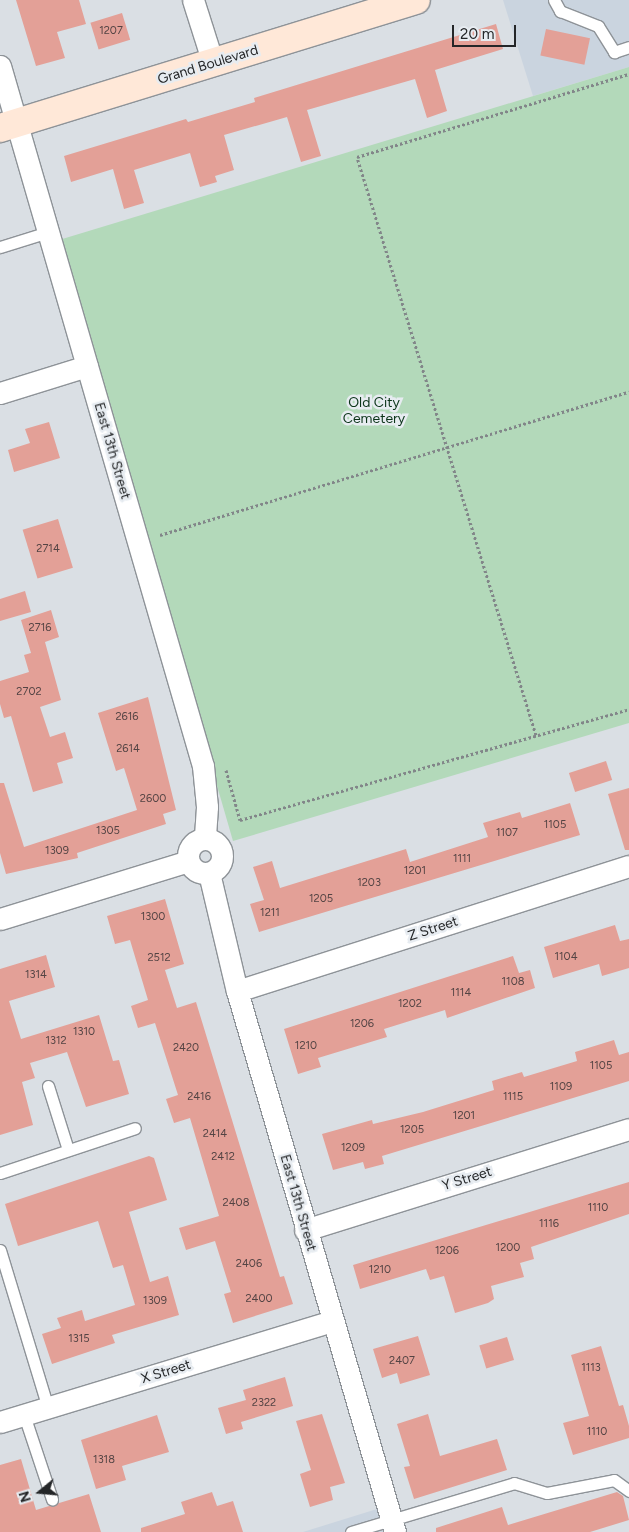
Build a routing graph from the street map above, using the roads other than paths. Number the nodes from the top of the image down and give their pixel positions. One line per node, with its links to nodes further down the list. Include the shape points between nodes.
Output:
1 (193, 0): 5 (street)
2 (554, 0): 4 (lane, via 560,11 598,26 614,52)
3 (402, 2): 5 (main road, Grand Boulevard)
4 (629, 47)
5 (213, 64): 7 (main road, Grand Boulevard)
6 (0, 66): 7 (street, East 13th Street)
7 (8, 126): 8 (street, East 13th Street)
8 (48, 232): 9 (lane); 10 (street, East 13th Street)
9 (0, 247)
10 (87, 366): 11 (street); 12 (street, East 13th Street, via 203,766 207,807)
11 (0, 393)
12 (205, 839): 13 (street, via 191,846); 15 (street, via 216,843 222,854 220,865)
13 (188, 861): 15 (street, via 197,872); 16 (street)
14 (629, 866): 17 (street, Z Street)
15 (208, 873): 17 (street, East 13th Street)
16 (0, 919)
17 (236, 991): 23 (street, East 13th Street)
18 (48, 1086): 21 (lane)
19 (135, 1128): 21 (lane)
20 (629, 1129): 23 (street, Y Street)
21 (68, 1150): 22 (lane)
22 (0, 1173)
23 (305, 1230): 25 (street, East 13th Street)
24 (0, 1250): 26 (lane)
25 (332, 1321): 26 (street, X Street); 31 (street, East 13th Street)
26 (48, 1408): 27 (street, X Street)
27 (24, 1415): 28 (street, X Street); 30 (lane)
28 (0, 1422)
29 (629, 1491): 31 (lane, via 614,1480 547,1493 514,1483)
30 (52, 1500)
31 (393, 1525): 32 (lane)
32 (351, 1532)

